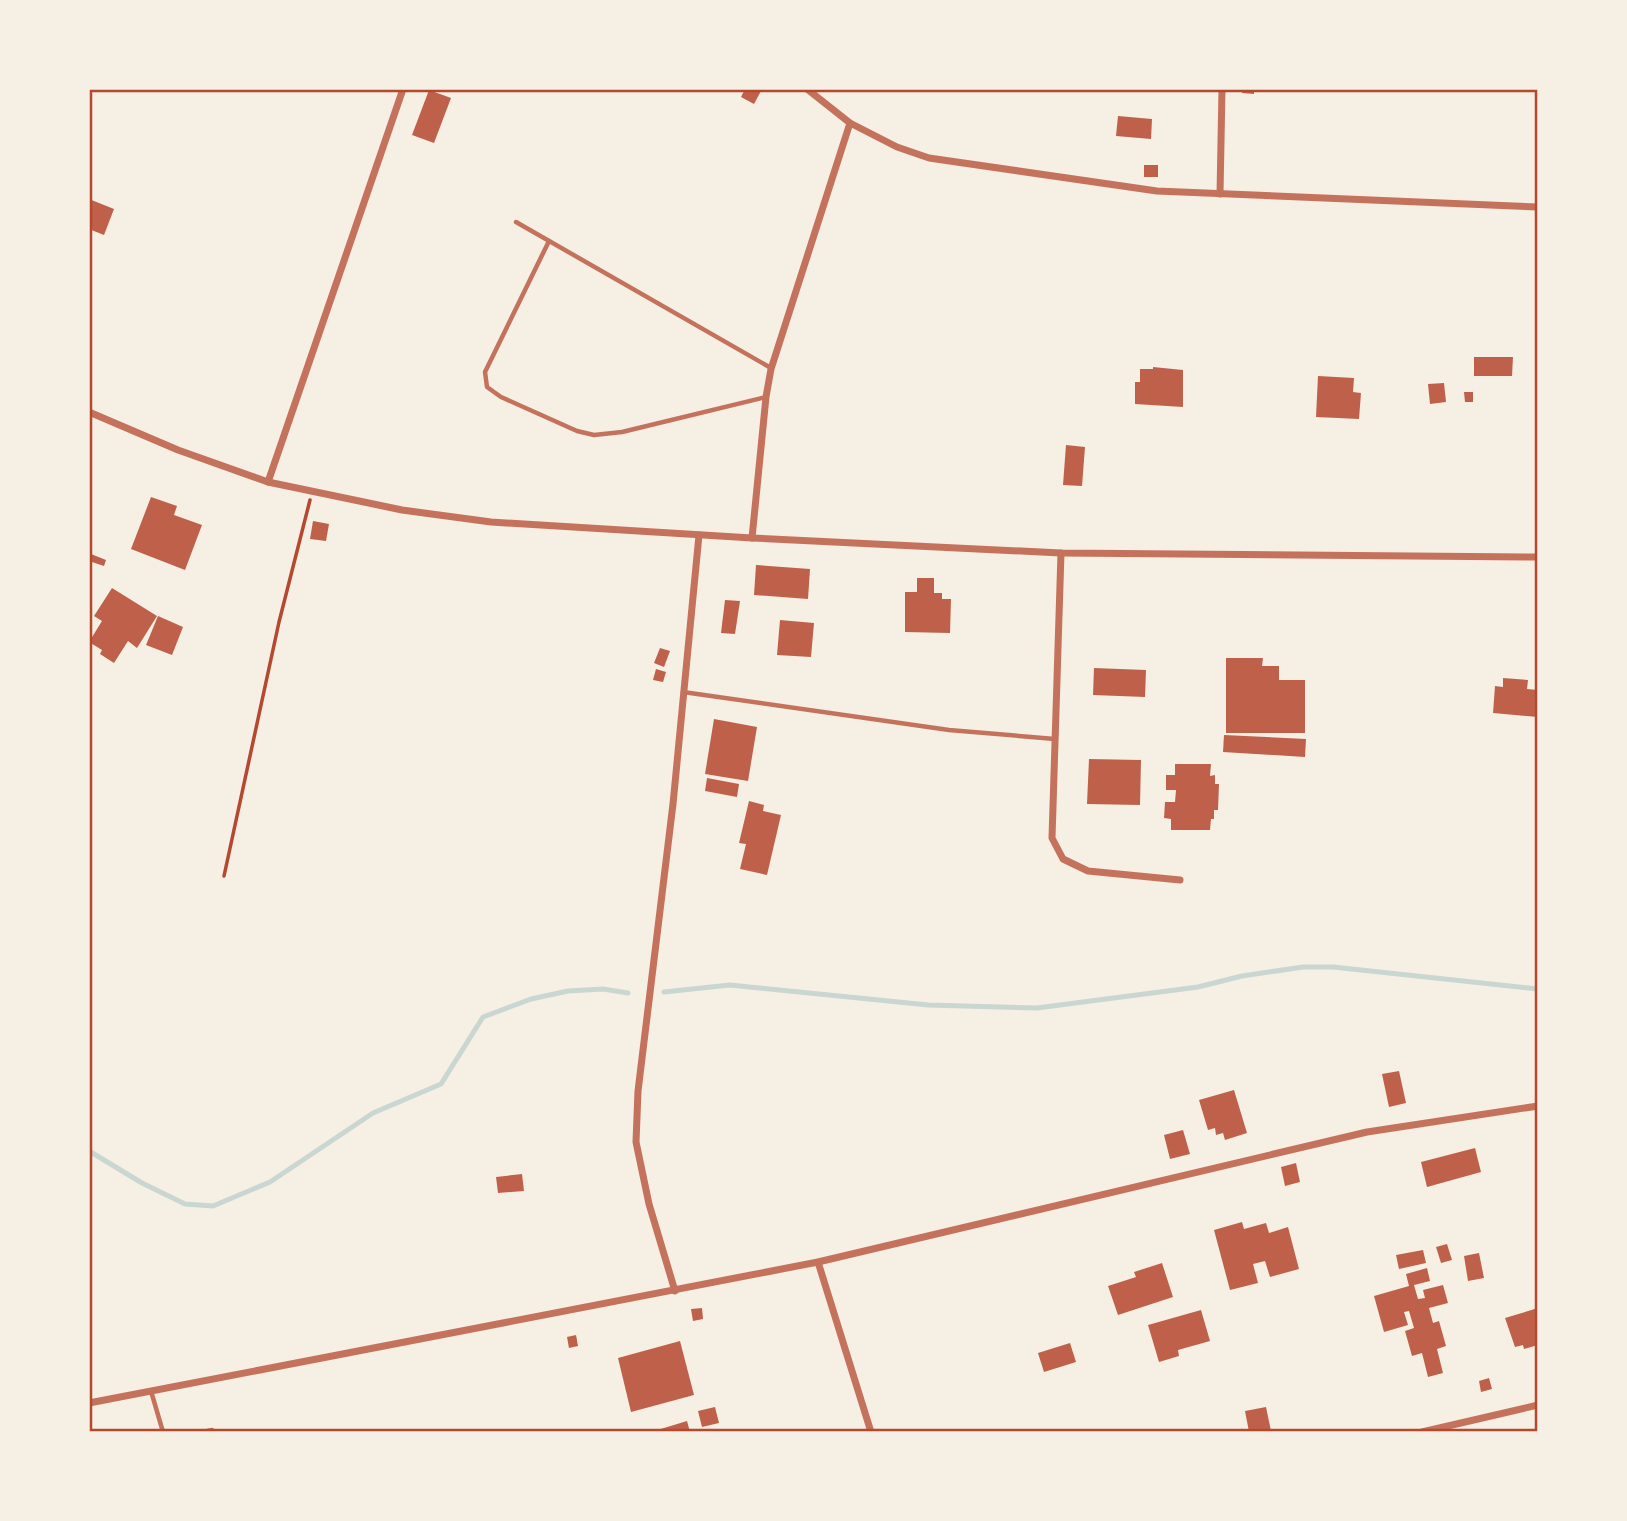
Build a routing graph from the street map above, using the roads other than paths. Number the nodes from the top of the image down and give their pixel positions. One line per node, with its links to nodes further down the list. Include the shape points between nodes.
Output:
1 (403, 89): 12 (street)
2 (807, 89): 4 (street)
3 (1222, 89): 5 (street)
4 (850, 123): 5 (street, via 929,158 1157,191); 9 (street)
5 (1220, 194): 6 (street)
6 (1538, 207)
7 (516, 222): 8 (lane)
8 (549, 241): 9 (lane); 10 (lane, via 485,372 487,387 594,435)
9 (771, 369): 10 (street)
10 (766, 397): 14 (street)
11 (89, 412): 12 (street)
12 (268, 482): 13 (street, via 402,510 491,522)
13 (699, 535): 14 (street); 17 (street)
14 (752, 538): 15 (street)
15 (1061, 553): 16 (street); 18 (street)
16 (1538, 557)
17 (684, 692): 18 (lane, via 949,730); 22 (street, via 636,1142 649,1204)
18 (1055, 739): 19 (street, via 1052,838 1063,859 1088,871)
19 (1180, 880)
20 (1538, 1106): 21 (street, via 1367,1132)
21 (818, 1262): 22 (street); 29 (street)
22 (676, 1291): 23 (street)
23 (151, 1391): 24 (street); 27 (lane)
24 (89, 1403)
25 (1538, 1405): 30 (street)
26 (212, 1430): 28 (lane)
27 (163, 1432)
28 (203, 1432)
29 (871, 1432)
30 (1422, 1432)

